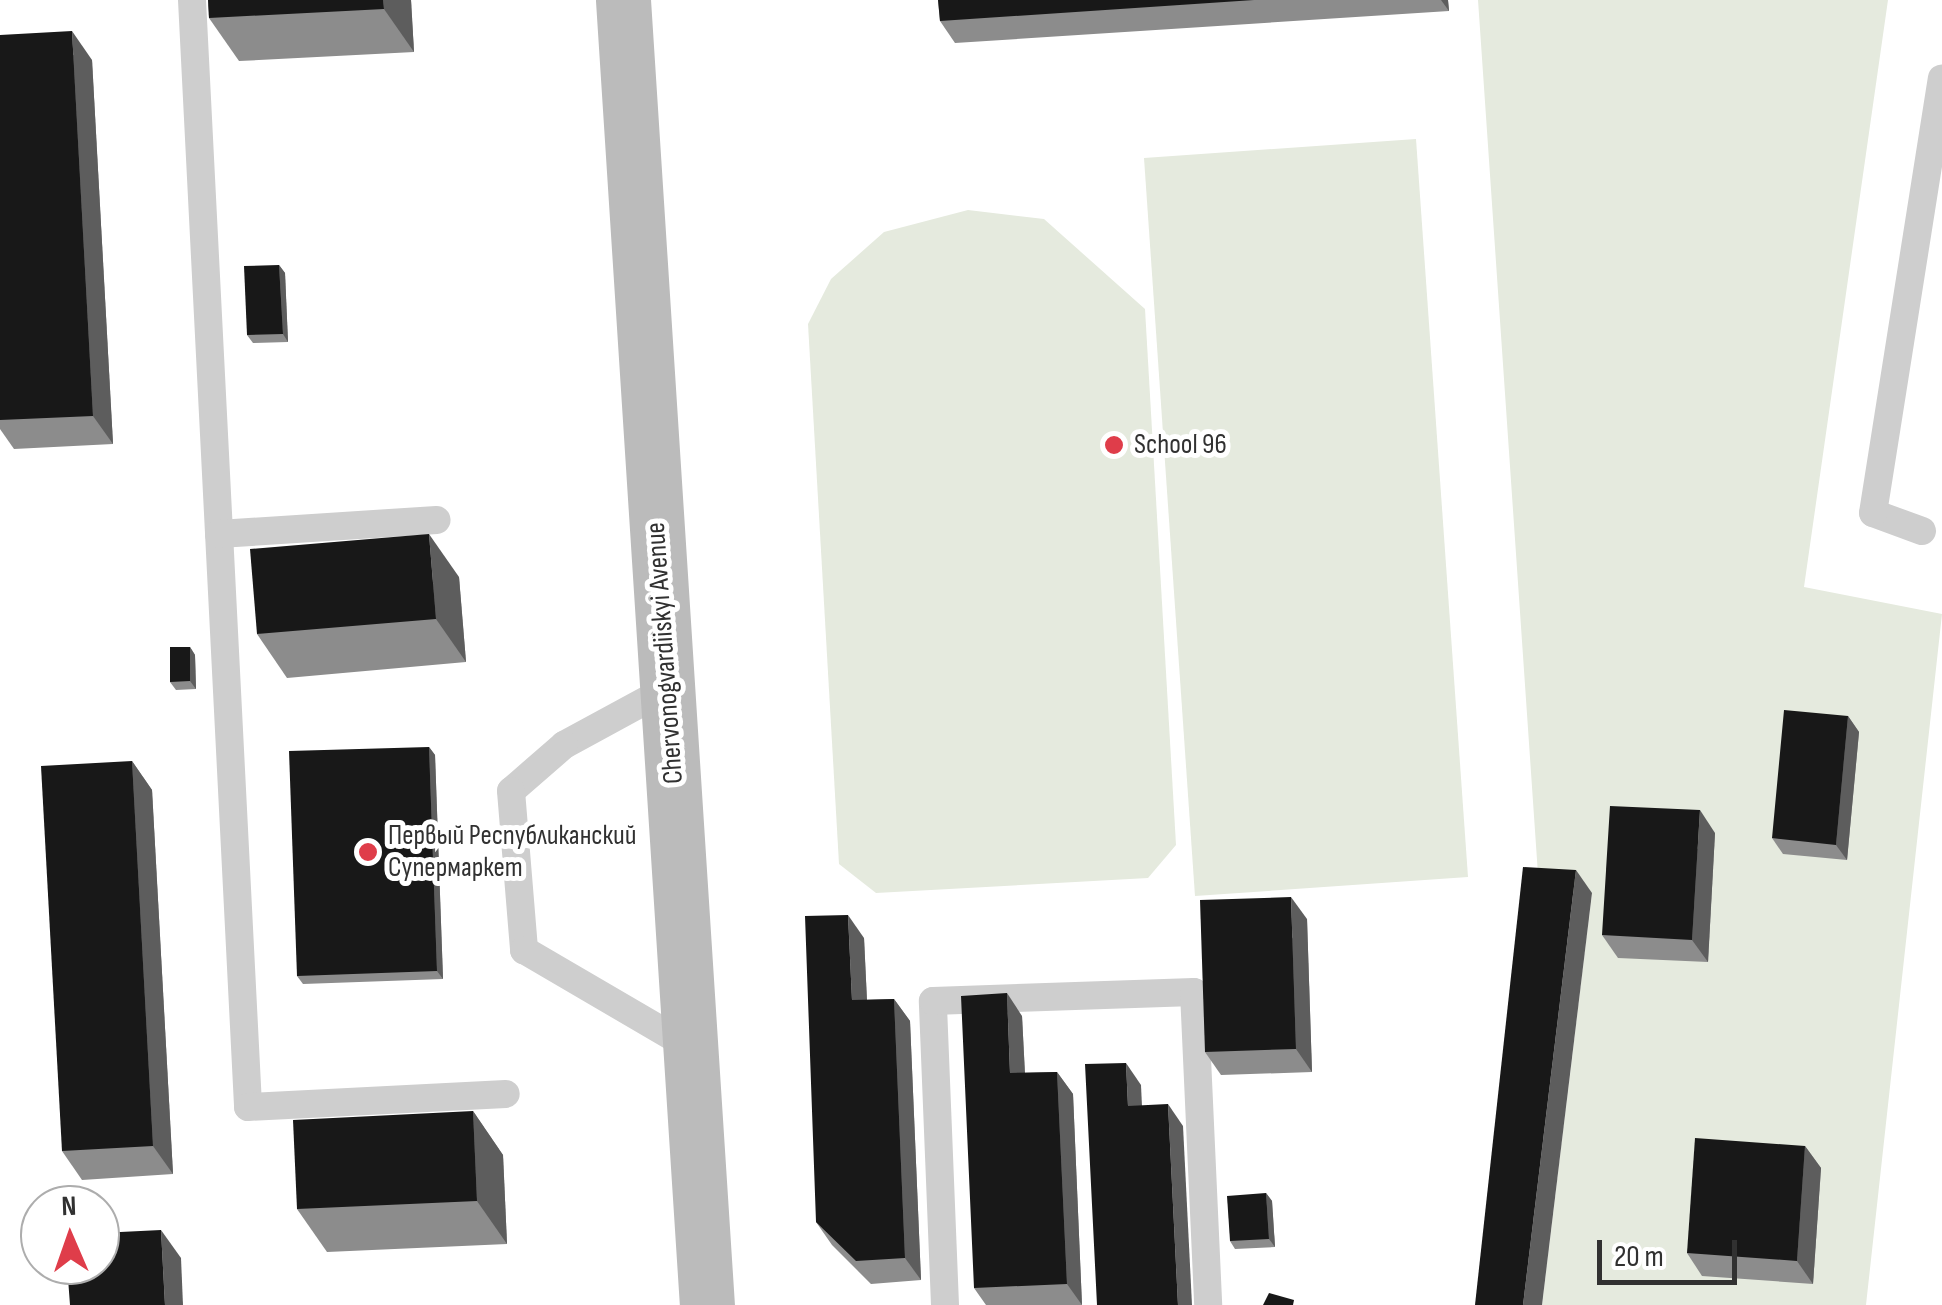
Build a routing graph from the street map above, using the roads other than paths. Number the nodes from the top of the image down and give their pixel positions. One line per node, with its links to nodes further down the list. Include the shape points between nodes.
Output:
1 (192, 0): 6 (lane)
2 (623, 0): 7 (main road, Chervonogvardiiskyi Avenue)
3 (1942, 78): 5 (lane, via 1873,513)
4 (436, 520): 6 (lane)
5 (1922, 531)
6 (219, 534): 9 (lane, via 248,1107)
7 (667, 688): 8 (main road, Chervonogvardiiskyi Avenue); 8 (lane, via 564,746 511,791 524,950)
8 (690, 1047): 10 (main road, Chervonogvardiiskyi Avenue)
9 (506, 1094)
10 (706, 1305)
11 (946, 1305): 12 (lane, via 933,1001 1194,992)
12 (1208, 1305)

